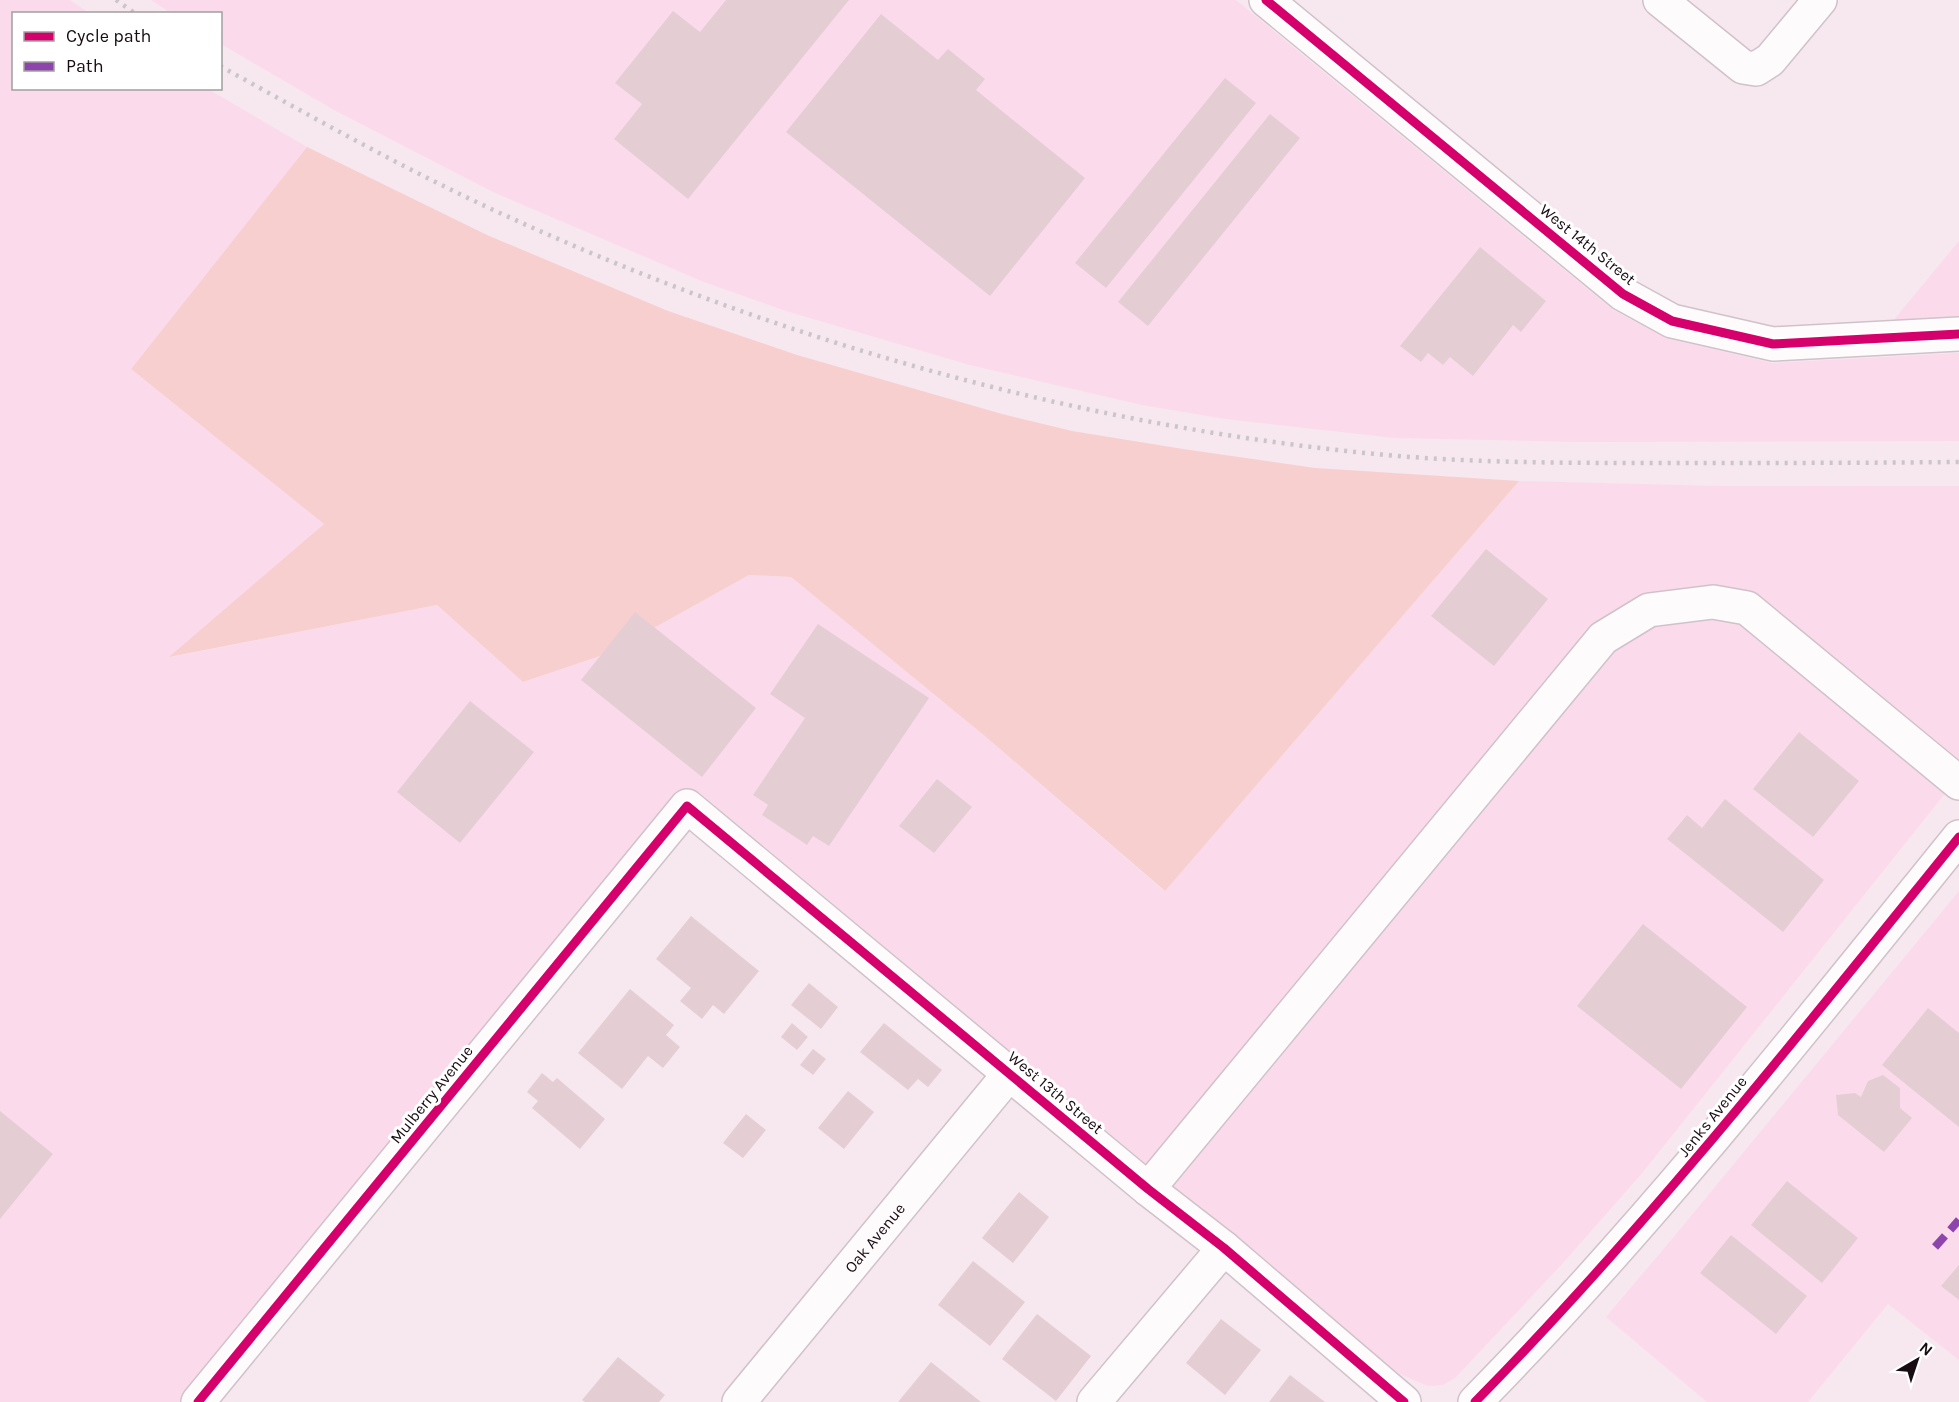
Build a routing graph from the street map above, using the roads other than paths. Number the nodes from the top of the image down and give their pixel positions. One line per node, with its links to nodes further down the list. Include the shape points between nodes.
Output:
1 (1266, 0): 4 (street, West 14th Street, via 1623,294 1672,321 1773,344)
2 (1660, 0): 3 (street, via 1743,67 1756,69 1770,60)
3 (1820, 0)
4 (1959, 334)
5 (1959, 783): 9 (street, via 1747,608 1713,602 1649,610 1603,638)
6 (687, 806): 8 (street, West 13th Street); 11 (street, Mulberry Avenue)
7 (1959, 837): 15 (street, Jenks Avenue, via 1665,1196)
8 (1010, 1073): 9 (street, West 13th Street); 12 (street, Oak Avenue)
9 (1148, 1188): 10 (street, West 13th Street)
10 (1224, 1248): 13 (street); 14 (street, West 13th Street)
11 (198, 1402)
12 (739, 1402)
13 (1094, 1402)
14 (1404, 1402)
15 (1475, 1402)

